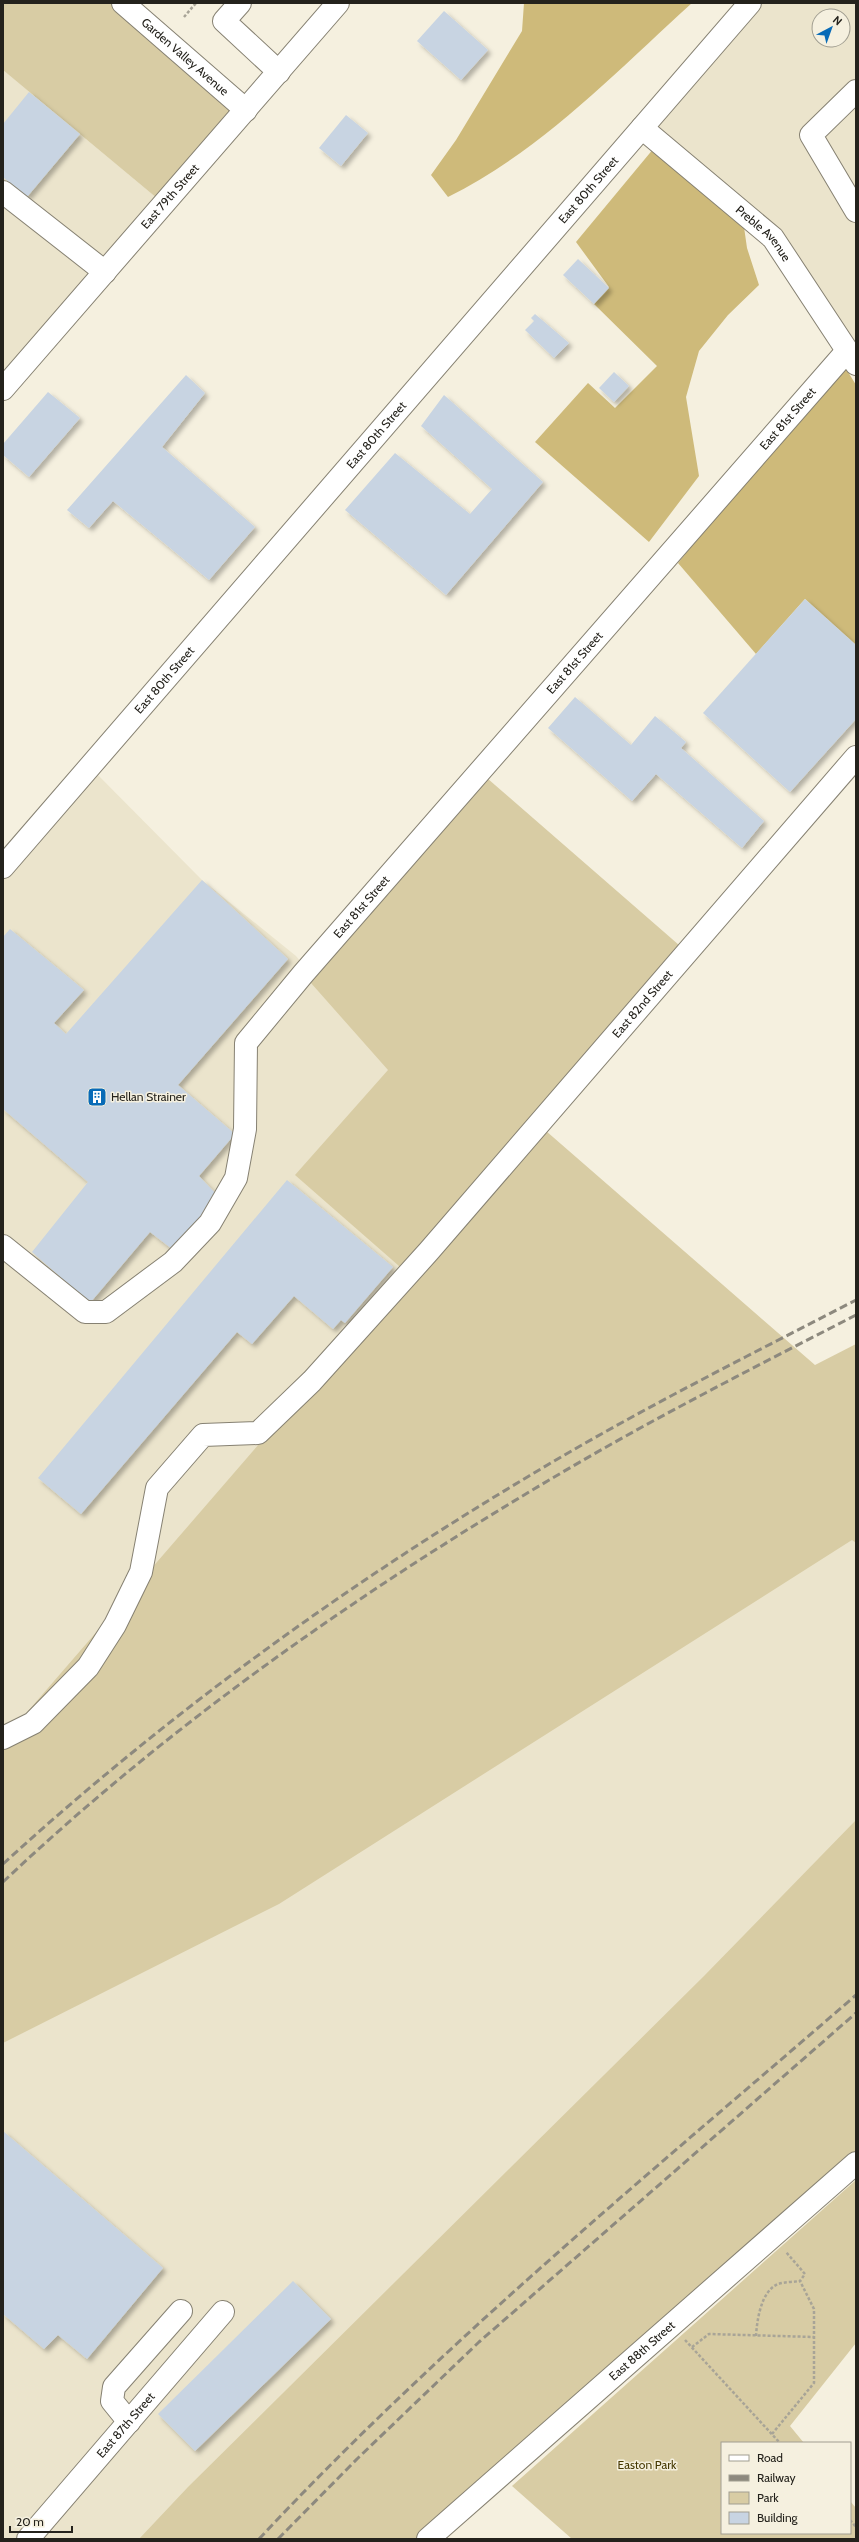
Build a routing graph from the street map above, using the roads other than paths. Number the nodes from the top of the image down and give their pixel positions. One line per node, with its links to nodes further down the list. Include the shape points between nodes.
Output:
1 (123, 3): 7 (street, Garden Valley Avenue)
2 (240, 3): 5 (street, via 224,22)
3 (338, 3): 5 (street, East 79th Street)
4 (750, 3): 8 (street, East 80th Street)
5 (279, 72): 7 (street, East 79th Street)
6 (854, 99): 10 (street, via 811,135)
7 (246, 110): 11 (street, East 79th Street)
8 (642, 128): 12 (street, Preble Avenue, via 773,238); 15 (street, East 80th Street)
9 (3, 192): 11 (street)
10 (856, 211)
11 (105, 272): 13 (street, East 79th Street)
12 (852, 358): 16 (street, East 81st Street, via 303,974 246,1043 245,1129 236,1178 210,1223 173,1262 106,1312 85,1312)
13 (3, 389)
14 (856, 757): 17 (street, East 82nd Street, via 429,1251 312,1381 258,1433 203,1435 158,1488 141,1572 115,1625 88,1667 33,1723)
15 (3, 867)
16 (3, 1246)
17 (3, 1738)
18 (856, 2163): 23 (street, East 88th Street)
19 (181, 2311): 21 (street, via 114,2387 112,2401)
20 (223, 2312): 21 (street, East 87th Street)
21 (129, 2422): 22 (street, East 87th Street)
22 (28, 2539)
23 (428, 2539)

